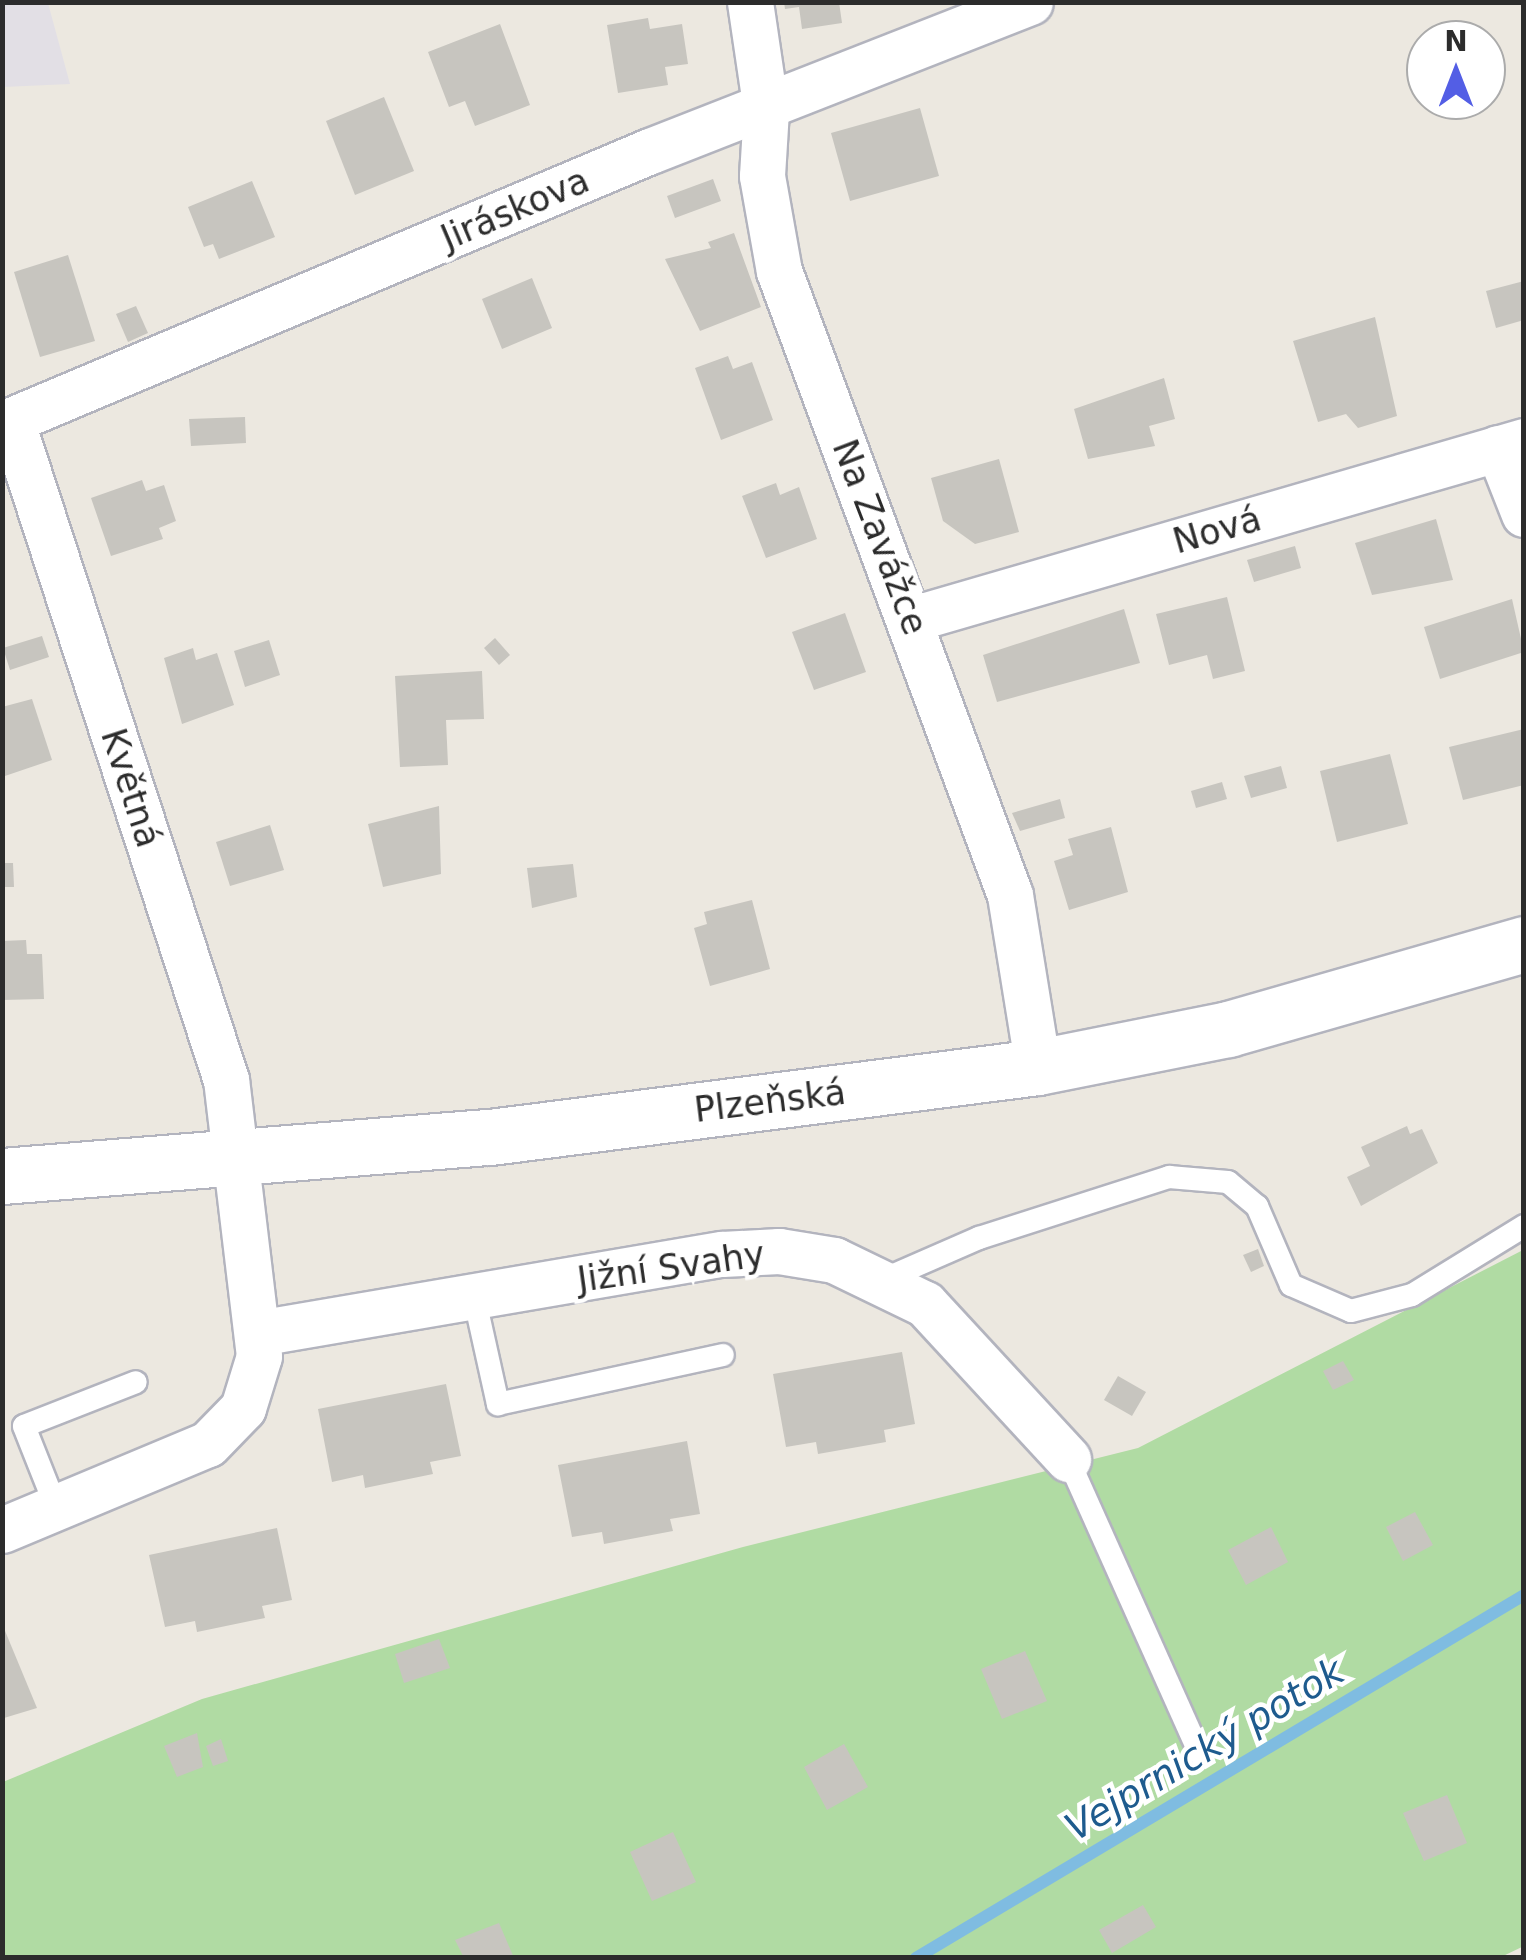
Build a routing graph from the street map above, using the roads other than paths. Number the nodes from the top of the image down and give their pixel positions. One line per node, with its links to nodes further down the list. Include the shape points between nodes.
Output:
1 (750, 2): 3 (street, Na Zavážce)
2 (1030, 2): 3 (street, Jiráskova)
3 (766, 110): 4 (street, Jiráskova); 7 (street, Na Zavážce, via 762,176 779,271)
4 (7, 422): 10 (street, Květná, via 226,1080)
5 (1510, 445): 6 (street); 7 (street, Nová)
6 (1524, 514)
7 (912, 619): 9 (street, Na Zavážce, via 1010,895)
8 (1524, 944): 9 (main road, Plzeňská, via 1228,1030)
9 (1038, 1067): 10 (main road, Plzeňská, via 490,1137)
10 (236, 1159): 11 (main road, Plzeňská); 15 (street)
11 (2, 1176)
12 (1524, 1226): 13 (lane, via 1412,1295 1352,1312 1291,1285 1257,1206 1228,1182 1169,1177 979,1238)
13 (886, 1280): 14 (street, Jižní Svahy, via 834,1260 760,1252); 18 (street, Jižní Svahy, via 967,1342)
14 (474, 1296): 15 (street, Jižní Svahy); 16 (lane, via 498,1404)
15 (258, 1333): 19 (street, via 251,1394 222,1434)
16 (723, 1355)
17 (136, 1382): 19 (lane, via 24,1426)
18 (1068, 1459): 21 (lane)
19 (56, 1508): 20 (street)
20 (2, 1530)
21 (1202, 1756)

